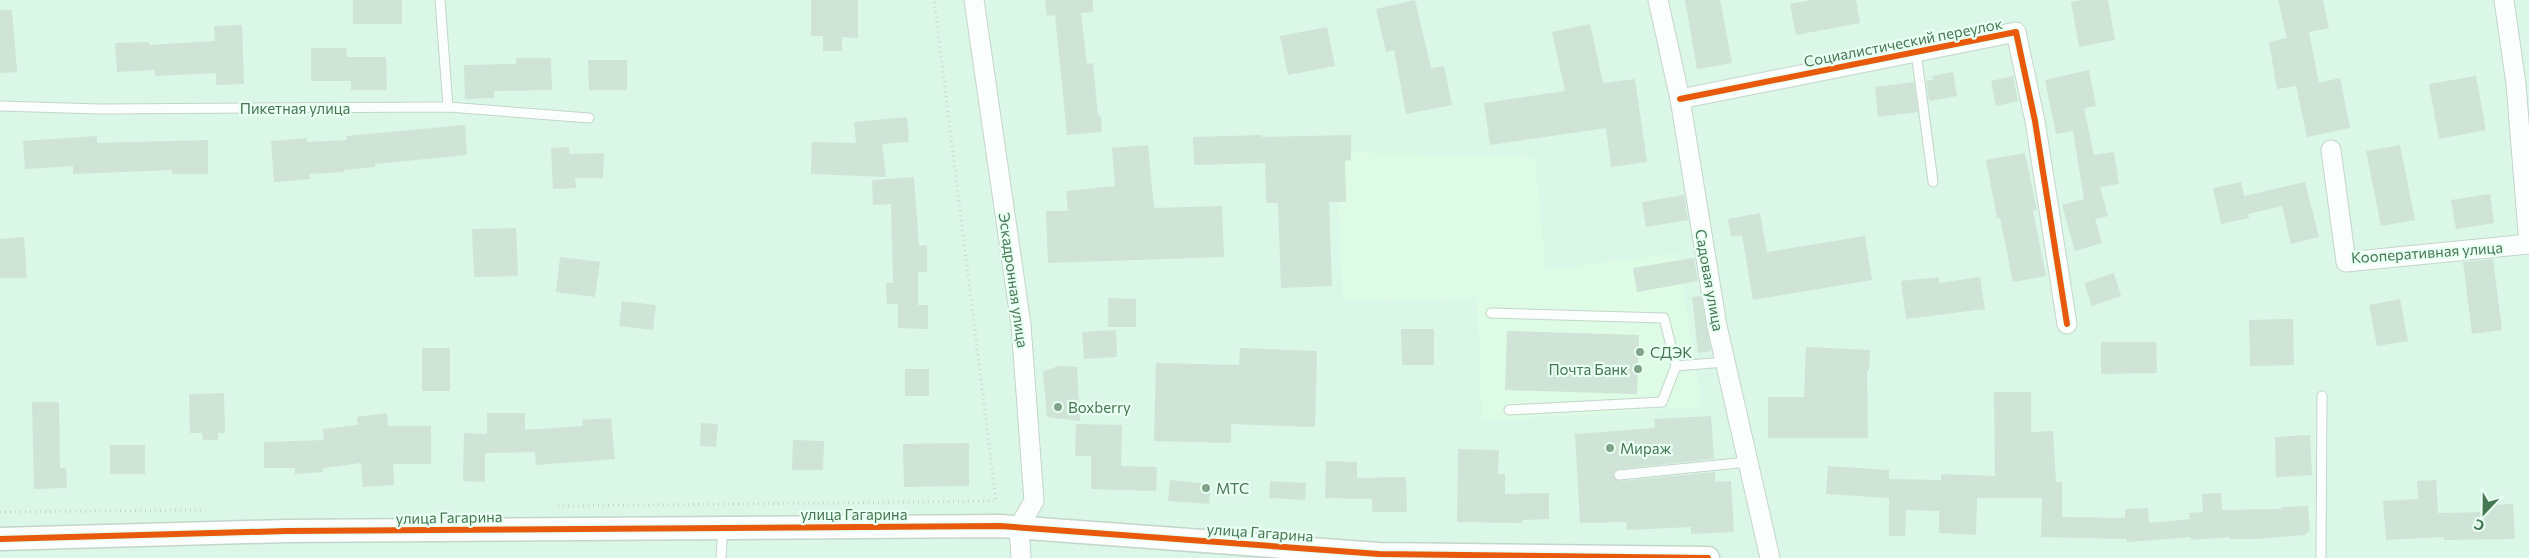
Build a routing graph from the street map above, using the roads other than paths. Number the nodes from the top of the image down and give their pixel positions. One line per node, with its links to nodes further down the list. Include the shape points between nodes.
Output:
1 (440, 0): 8 (lane)
2 (974, 0): 21 (street, Эскадронная улица, via 1021,325 1034,501)
3 (1658, 0): 6 (street, Садовая улица)
4 (2504, 0): 12 (street, Кооперативная улица, via 2516,84)
5 (1916, 52): 6 (street, Социалистический переулок); 11 (lane); 14 (street, Социалистический переулок, via 2016,32 2035,121)
6 (1680, 99): 15 (street, Садовая улица)
7 (0, 106): 8 (lane, Пикетная улица, via 100,109)
8 (448, 108): 9 (lane, Пикетная улица)
9 (589, 118)
10 (2331, 150): 12 (street, Кооперативная улица, via 2346,262)
11 (1933, 182)
12 (2529, 244)
13 (1491, 313): 16 (lane, via 1664,318)
14 (2067, 324)
15 (1725, 362): 16 (lane); 19 (street, Садовая улица)
16 (1676, 366): 18 (lane, via 1662,402)
17 (2322, 396): 30 (lane)
18 (1510, 410)
19 (1748, 462): 20 (lane); 29 (street, Садовая улица)
20 (1619, 475)
21 (1019, 527): 22 (street, улица Гагарина); 24 (street, улица Гагарина, via 1379,554); 26 (street)
22 (723, 528): 23 (street, улица Гагарина, via 286,531); 25 (lane)
23 (0, 539)
24 (1492, 557): 27 (street, улица Гагарина)
25 (721, 558)
26 (1021, 558)
27 (1644, 558): 28 (street, улица Гагарина)
28 (1708, 558)
29 (1770, 558)
30 (2321, 558)

